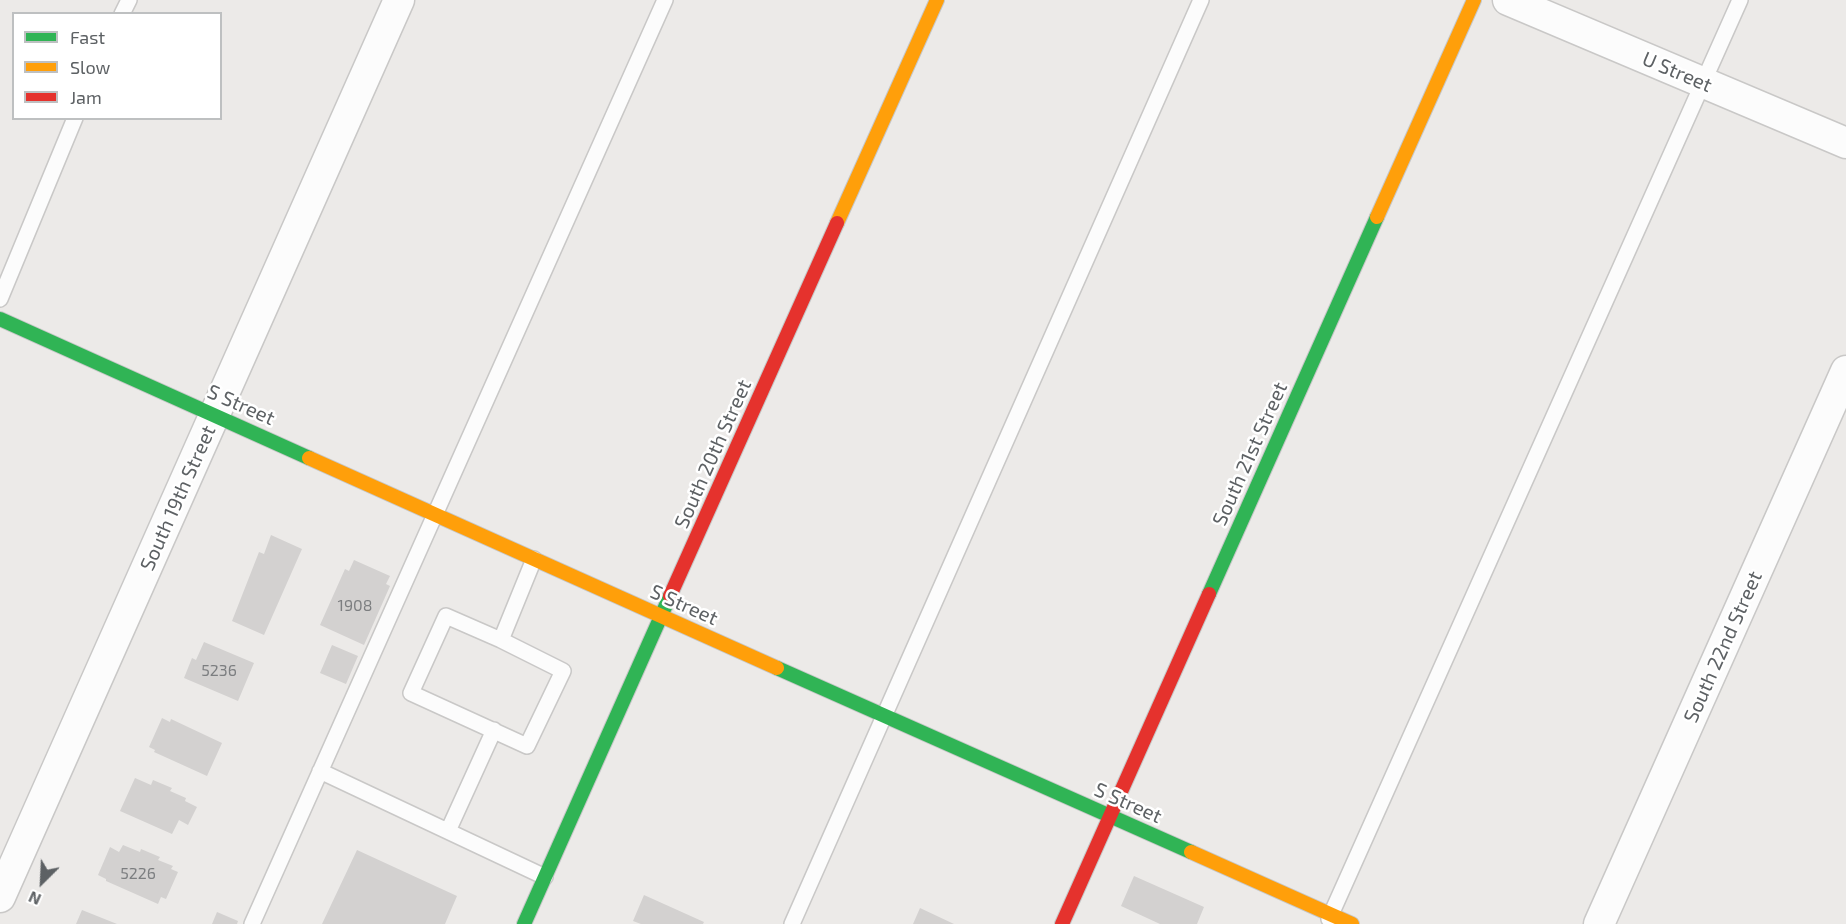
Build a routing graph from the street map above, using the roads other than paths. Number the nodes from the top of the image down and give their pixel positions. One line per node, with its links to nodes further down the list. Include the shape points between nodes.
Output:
1 (399, 0): 14 (street, South 19th Street)
2 (663, 0): 15 (lane)
3 (937, 0): 17 (street, South 20th Street)
4 (1201, 0): 19 (lane)
5 (1474, 0): 22 (street, South 21st Street)
6 (1508, 0): 8 (street, U Street)
7 (1740, 0): 8 (lane)
8 (1703, 83): 10 (street, U Street); 26 (lane)
9 (74, 120): 11 (lane)
10 (1846, 143)
11 (0, 298)
12 (0, 319): 14 (street, S Street)
13 (1846, 371): 32 (street, South 22nd Street)
14 (215, 415): 15 (street, S Street); 25 (street, South 19th Street)
15 (434, 514): 16 (street, S Street); 21 (lane)
16 (534, 559): 17 (street, S Street); 18 (lane)
17 (661, 616): 19 (street, S Street); 24 (street, South 20th Street)
18 (501, 640): 20 (lane, via 563,671 527,746); 20 (lane, via 446,616 411,693)
19 (884, 716): 22 (street, S Street); 29 (lane)
20 (494, 730): 23 (lane)
21 (320, 771): 23 (lane); 27 (lane)
22 (1110, 816): 26 (street, S Street); 30 (street, South 21st Street)
23 (448, 831): 24 (lane)
24 (545, 877): 28 (street, South 20th Street)
25 (0, 897)
26 (1329, 919): 31 (street, S Street)
27 (252, 924)
28 (524, 924)
29 (792, 924)
30 (1062, 924)
31 (1352, 924)
32 (1599, 924)

